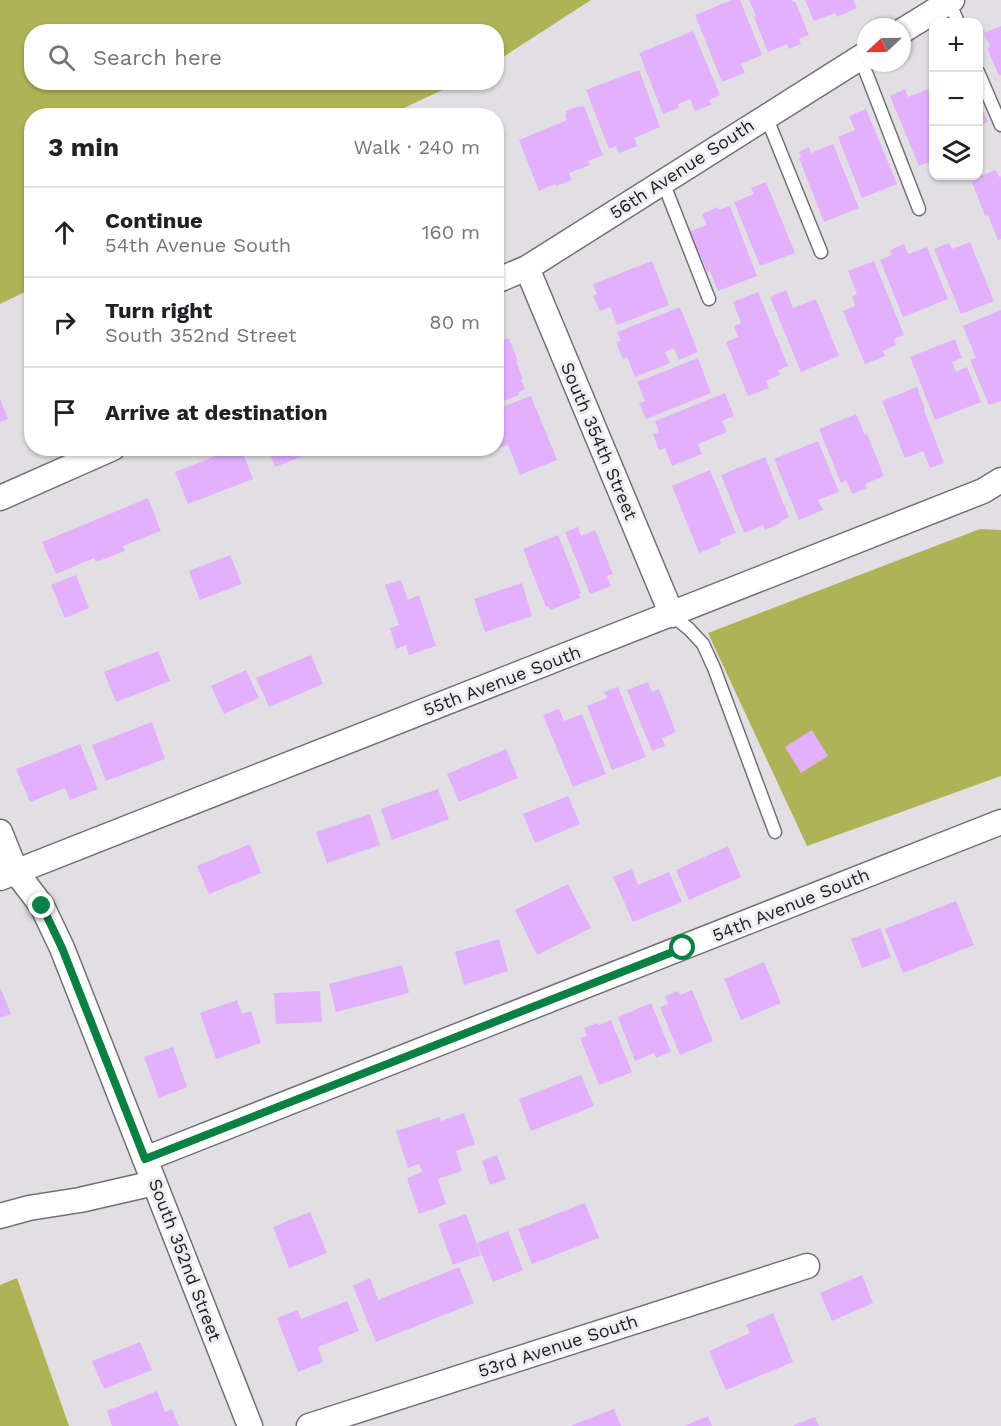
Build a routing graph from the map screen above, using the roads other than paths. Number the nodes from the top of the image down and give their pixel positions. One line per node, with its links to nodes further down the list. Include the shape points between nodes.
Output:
1 (953, 8): 2 (street)
2 (911, 27)
3 (857, 59): 6 (street, 56th Avenue South)
4 (869, 72): 9 (lane)
5 (983, 84): 7 (lane)
6 (766, 116): 8 (street, 56th Avenue South); 10 (lane)
7 (1001, 125)
8 (663, 182): 11 (street, 56th Avenue South); 13 (lane)
9 (919, 209)
10 (821, 252)
11 (527, 268): 12 (street, 56th Avenue South); 17 (street, South 354th Street)
12 (504, 278)
13 (710, 299)
14 (95, 456): 16 (street)
15 (1001, 480): 17 (street, 55th Avenue South, via 983,491)
16 (0, 498)
17 (672, 615): 20 (lane, via 703,644); 21 (street, 55th Avenue South)
18 (1001, 822): 22 (street, 54th Avenue South)
19 (0, 832): 21 (street, South 352nd Street)
20 (775, 832)
21 (8, 875): 22 (street, South 352nd Street, via 42,906)
22 (145, 1159): 23 (street, South 352nd Street)
23 (154, 1183): 24 (street); 26 (street, South 352nd Street)
24 (0, 1216)
25 (807, 1266): 27 (street, 53rd Avenue South)
26 (250, 1426)
27 (309, 1426)

